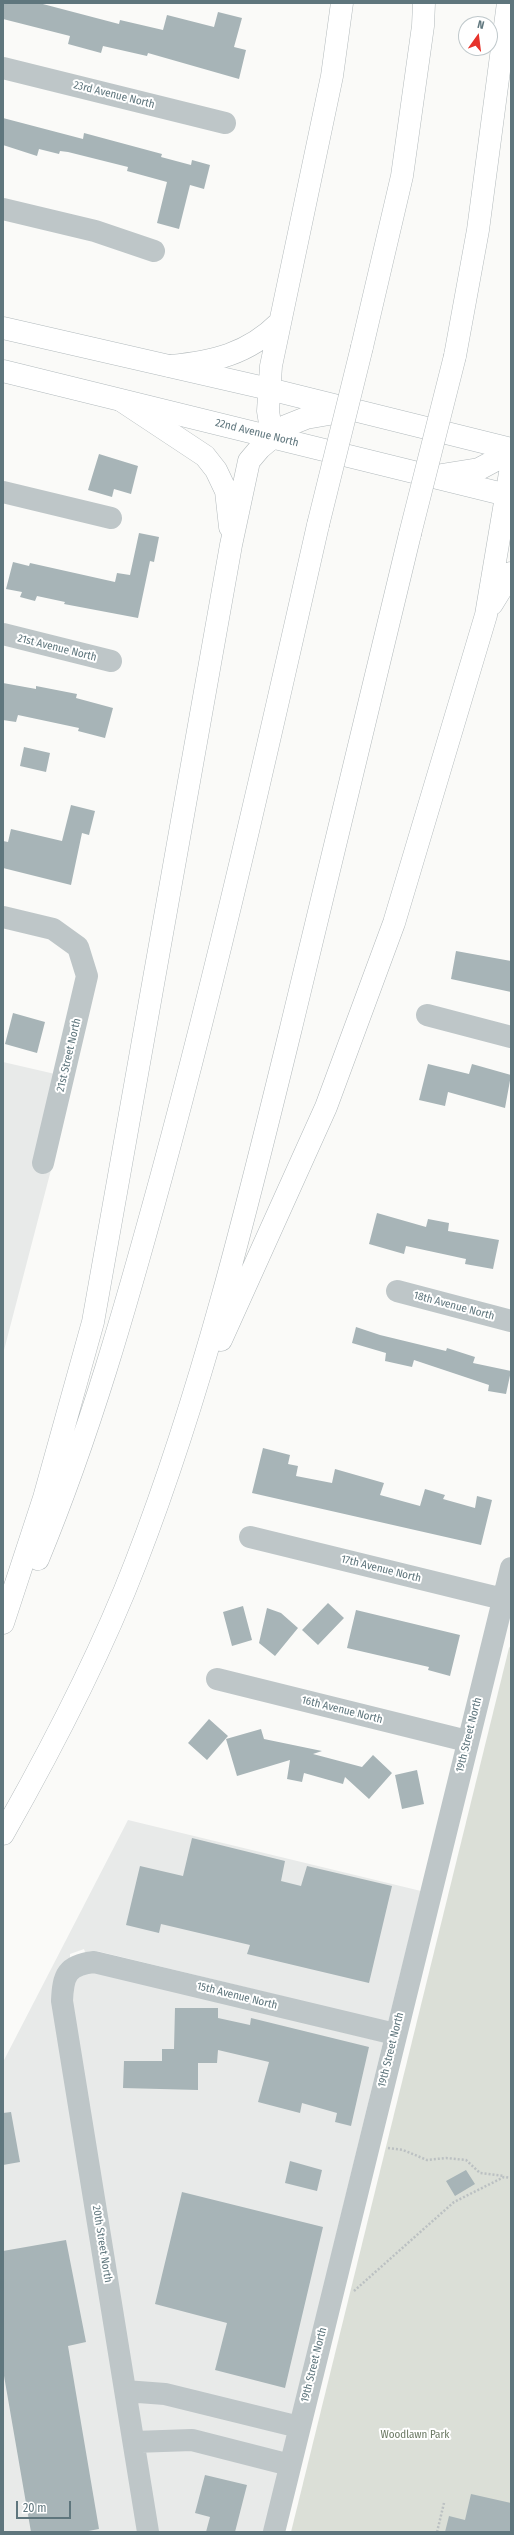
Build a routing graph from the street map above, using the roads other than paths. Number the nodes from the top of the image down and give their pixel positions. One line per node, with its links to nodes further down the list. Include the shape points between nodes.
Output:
1 (342, 3): 8 (main road, via 332,76)
2 (424, 3): 38 (main road, bridge, via 402,176 318,525 252,818 182,1099 91,1420 61,1502)
3 (508, 3): 33 (main road, bridge, via 478,230 455,356 240,1235)
4 (3, 68): 5 (street, 23rd Avenue North)
5 (225, 123)
6 (3, 209): 7 (street, via 95,231)
7 (154, 251)
8 (278, 323): 10 (main road, via 263,338 243,350 197,364); 12 (main road)
9 (3, 328): 10 (main road)
10 (170, 366): 12 (main road)
11 (3, 371): 13 (main road, 22nd Avenue North)
12 (269, 389): 14 (main road); 15 (main road, via 268,411)
13 (122, 401): 15 (main road, 22nd Avenue North); 22 (main road, via 205,456 212,465 226,492)
14 (352, 410): 15 (main road, via 306,418 286,426); 16 (main road)
15 (272, 436): 18 (main road, 22nd Avenue North); 22 (main road, via 250,460)
16 (511, 450): 18 (main road, via 479,469)
17 (511, 467): 20 (main road)
18 (429, 477): 20 (main road, 22nd Avenue North)
19 (3, 492): 21 (street)
20 (509, 495): 24 (main road)
21 (110, 518)
22 (231, 545): 37 (main road, via 92,1322 44,1498)
23 (511, 573): 24 (main road)
24 (486, 615): 33 (main road, via 394,923 363,1011 326,1107)
25 (3, 634): 26 (street, 21st Avenue North)
26 (111, 661)
27 (3, 917): 30 (street, 21st Street North, via 53,929 78,947 88,976)
28 (427, 1015): 29 (street)
29 (511, 1037)
30 (43, 1163)
31 (397, 1291): 32 (street, 18th Avenue North)
32 (511, 1321)
33 (186, 1418): 41 (main road, via 156,1507 111,1622 65,1719)
34 (250, 1537): 36 (street, 17th Avenue North)
35 (511, 1568): 36 (street, 19th Street North)
36 (507, 1600): 40 (street, 19th Street North)
37 (3, 1623)
38 (3, 1637)
39 (217, 1679): 40 (street, 16th Avenue North)
40 (467, 1741): 43 (street, 19th Street North)
41 (3, 1834)
42 (80, 1963): 43 (street, 15th Avenue North, via 94,1962); 44 (street, 20th Street North, via 68,1971 63,1983 62,2001)
43 (395, 2034): 45 (street, 19th Street North)
44 (125, 2391): 45 (street, via 165,2394); 46 (street, 20th Street North)
45 (299, 2427): 47 (street, 19th Street North)
46 (134, 2442): 47 (street, via 192,2440); 48 (street, 20th Street North)
47 (290, 2465): 49 (street, 19th Street North)
48 (148, 2532)
49 (274, 2532)

